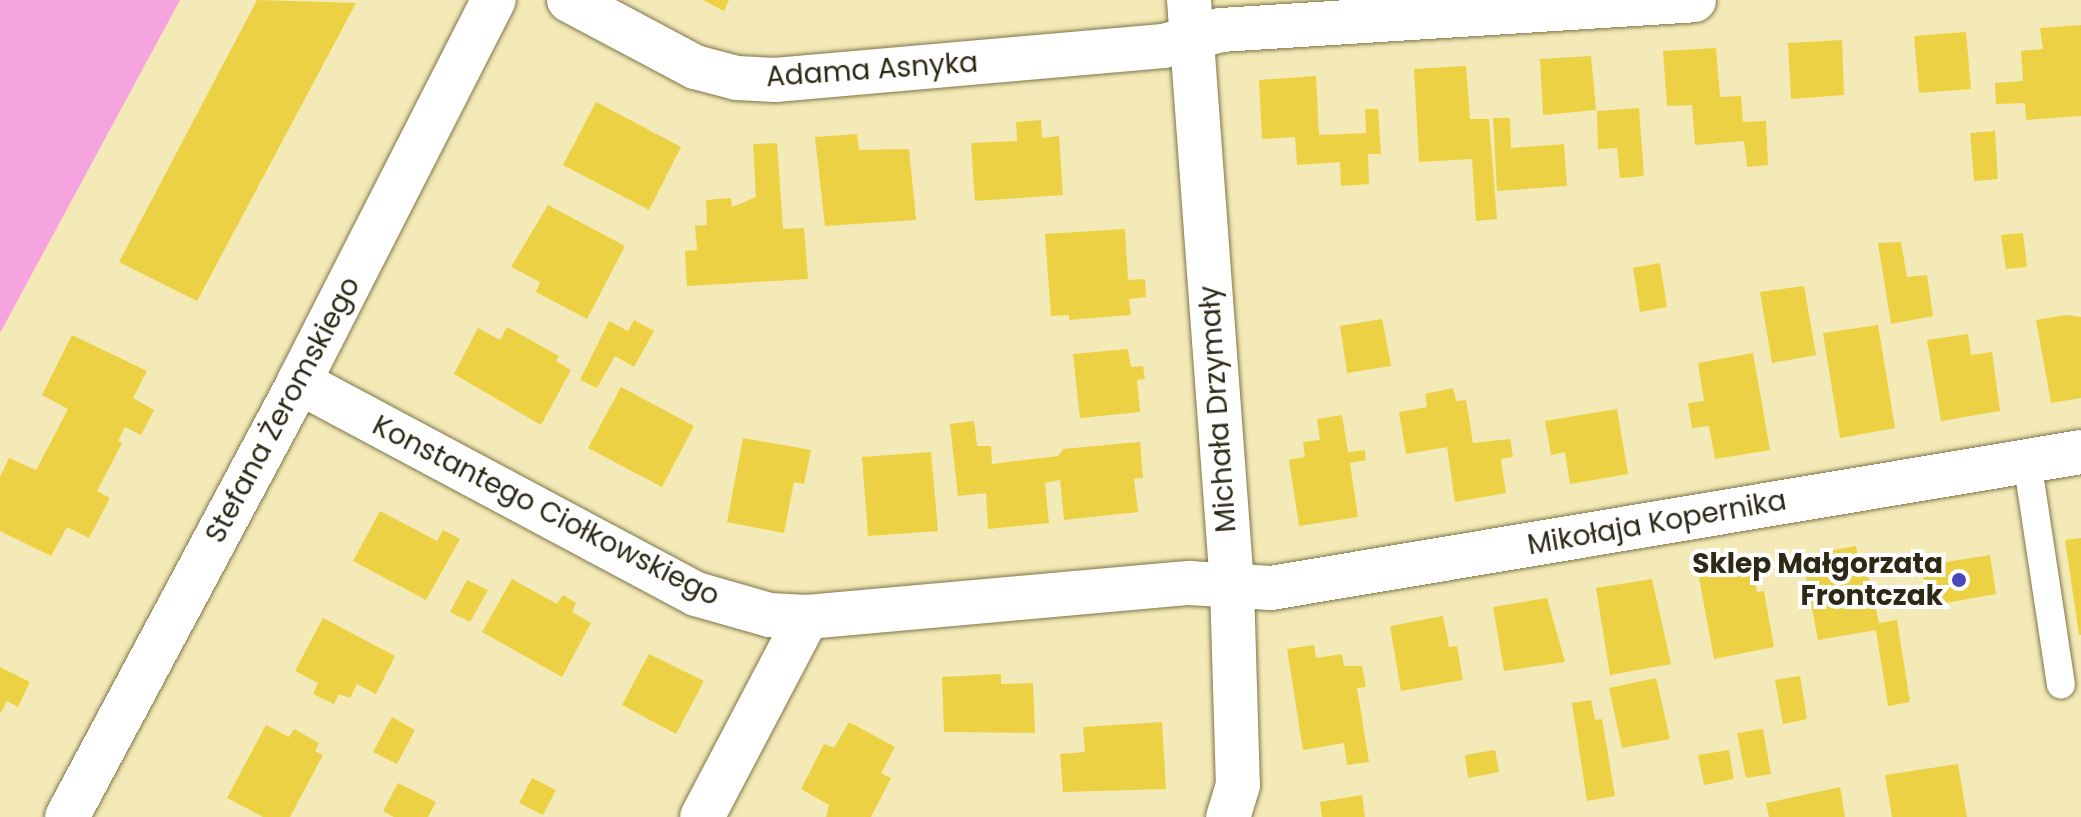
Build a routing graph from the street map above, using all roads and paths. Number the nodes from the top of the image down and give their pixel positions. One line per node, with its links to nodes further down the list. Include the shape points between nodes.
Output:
1 (494, 0): 5 (street, Stefana Żeromskiego)
2 (569, 0): 4 (street, Adama Asnyka, via 695,67 737,78 775,80 1164,46)
3 (1694, 0): 4 (street, Adama Asnyka, via 1221,30)
4 (1190, 20): 8 (street, Michała Drzymały)
5 (299, 382): 9 (street, Konstantego Ciołkowskiego, via 696,594 769,615); 11 (street, Stefana Żeromskiego)
6 (2081, 452): 7 (street, Mikołaja Kopernika)
7 (2027, 460): 8 (street, Mikołaja Kopernika, via 1271,588); 10 (lane)
8 (1232, 586): 9 (street, Konstantego Ciołkowskiego, via 1189,583); 13 (street, Michała Drzymały, via 1238,785)
9 (807, 617): 12 (street)
10 (2061, 684)
11 (67, 817)
12 (702, 817)
13 (1228, 817)

